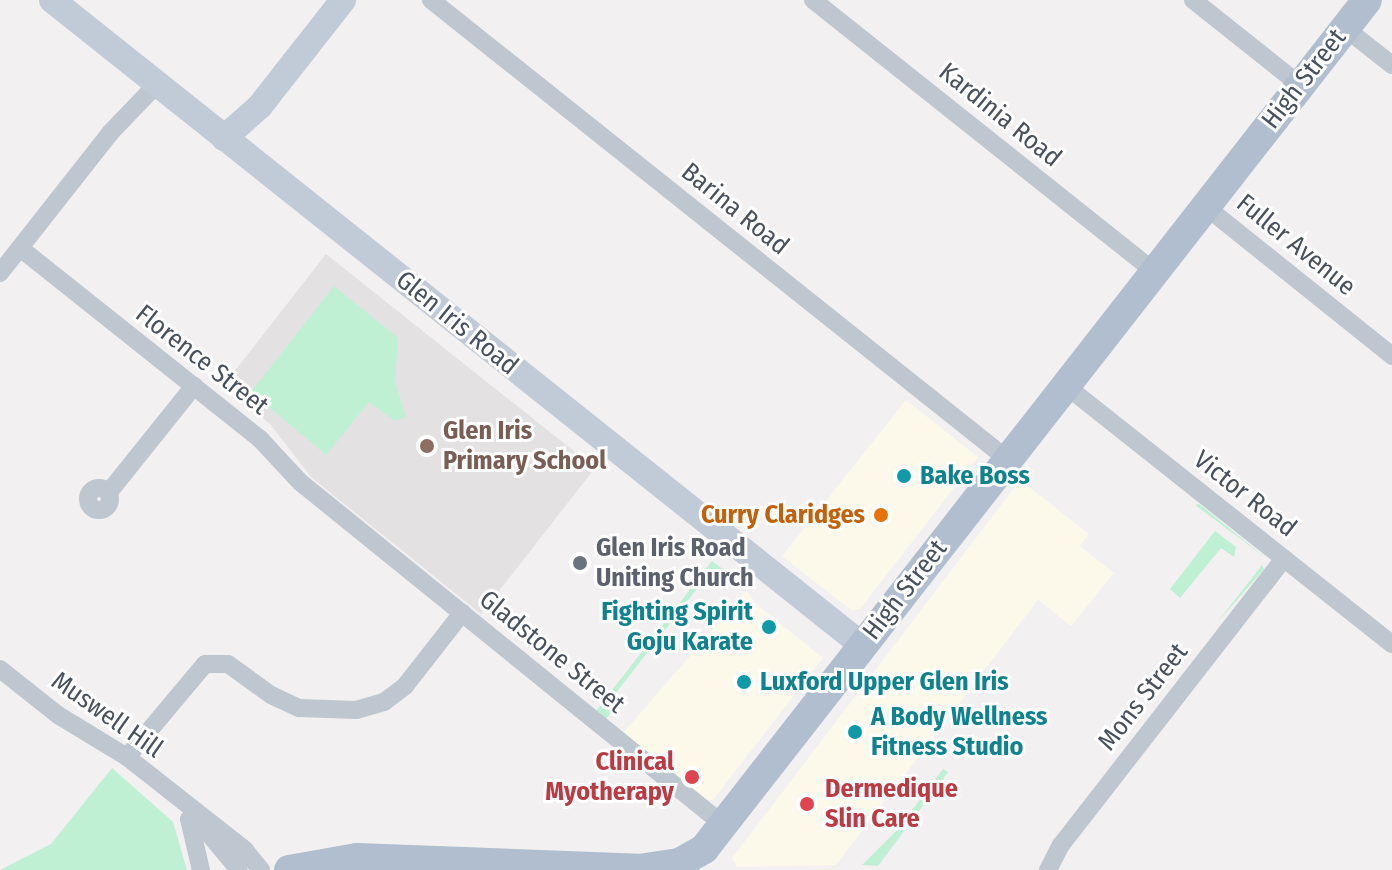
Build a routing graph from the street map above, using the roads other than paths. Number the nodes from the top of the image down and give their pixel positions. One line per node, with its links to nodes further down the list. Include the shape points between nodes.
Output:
1 (52, 0): 9 (main road, Glen Iris Road)
2 (343, 0): 11 (main road)
3 (431, 0): 19 (street, Barina Road)
4 (813, 0): 14 (street, Kardinia Road)
5 (1193, 0): 10 (street)
6 (1367, 0): 7 (main road, High Street)
7 (1345, 28): 8 (street); 10 (main road, High Street)
8 (1392, 65)
9 (150, 79): 11 (main road, Glen Iris Road); 13 (street)
10 (1300, 85): 12 (main road, High Street)
11 (230, 143): 25 (main road, Glen Iris Road)
12 (1205, 206): 14 (main road, High Street); 16 (street, Fuller Avenue)
13 (20, 248): 15 (street); 18 (street, Florence Street)
14 (1154, 271): 17 (main road, High Street)
15 (0, 273)
16 (1392, 356)
17 (1065, 385): 19 (main road, High Street); 22 (street, Victor Road)
18 (194, 386): 20 (street); 21 (street, Florence Street)
19 (1007, 459): 25 (main road, High Street)
20 (109, 492)
21 (346, 519): 23 (street, Gladstone Street)
22 (1284, 559): 24 (street, Victor Road); 35 (street, Mons Street, via 1061,845)
23 (462, 613): 27 (street, via 405,686 384,702 356,710 299,708 228,664 205,664); 29 (street, Gladstone Street)
24 (1392, 644)
25 (862, 645): 29 (main road, High Street)
26 (0, 669): 27 (street, Muswell Hill, via 58,715)
27 (127, 757): 28 (street, Muswell Hill)
28 (185, 804): 31 (street); 32 (street, Muswell Hill); 33 (street, Muswell Hill, via 244,849)
29 (725, 826): 30 (main road, High Street)
30 (694, 865): 34 (main road, High Street, via 625,869 357,858)
31 (201, 870)
32 (239, 870)
33 (261, 870)
34 (289, 870)
35 (1048, 870)

